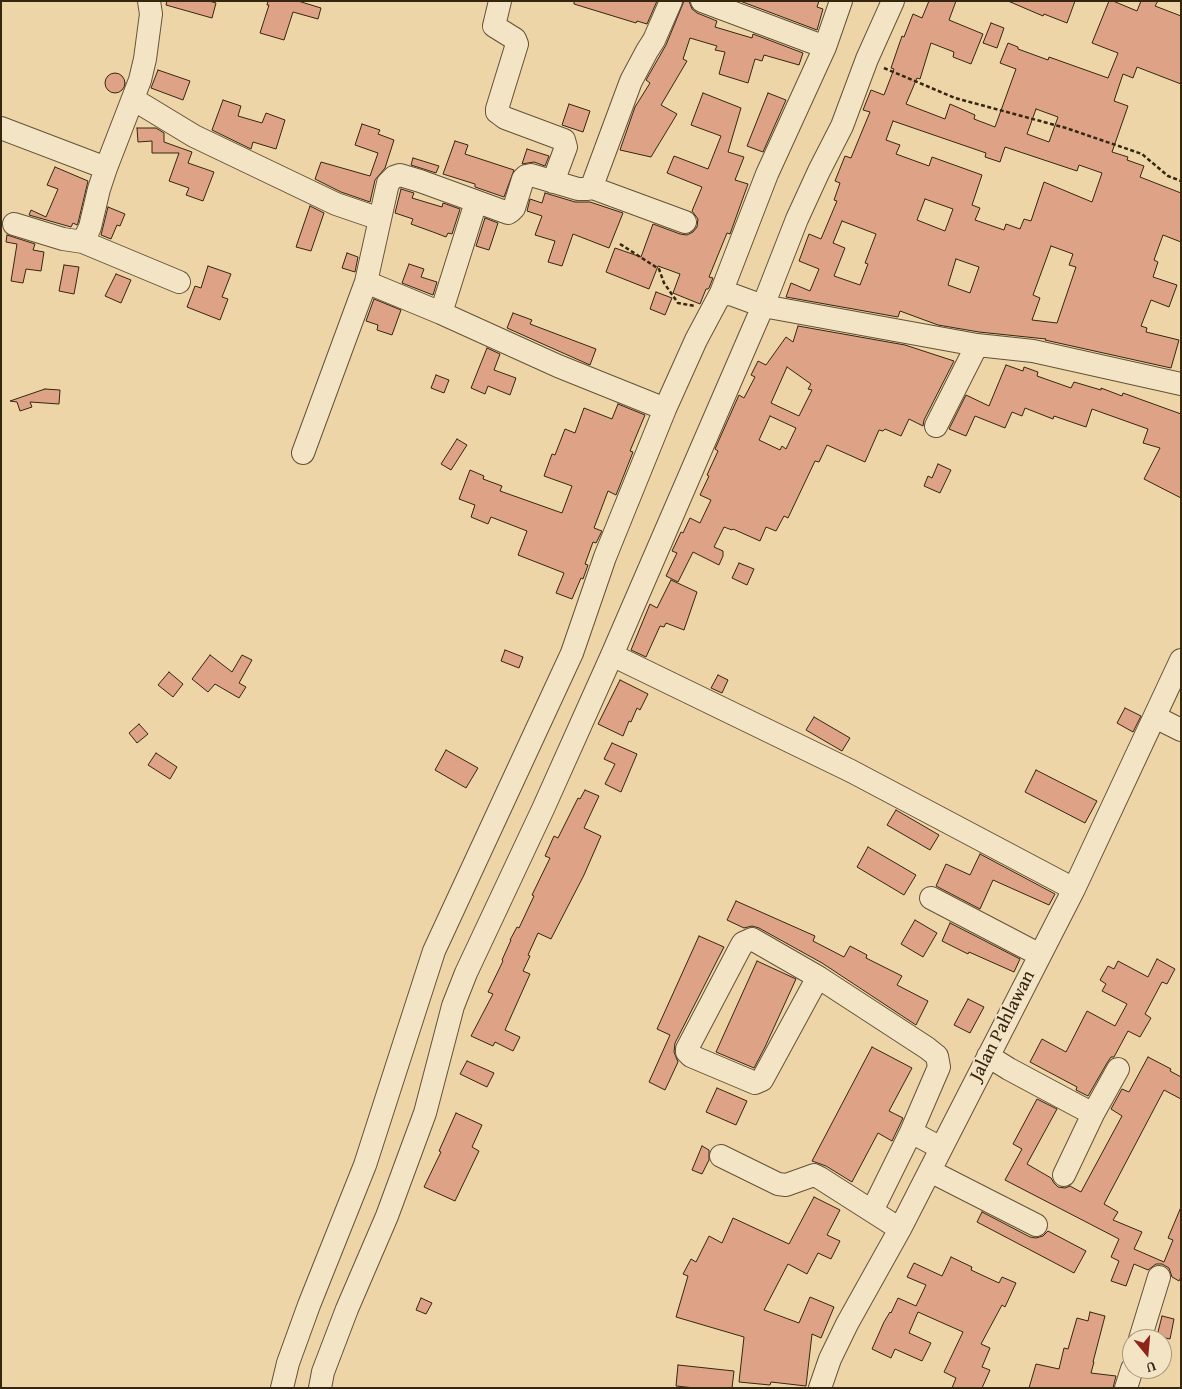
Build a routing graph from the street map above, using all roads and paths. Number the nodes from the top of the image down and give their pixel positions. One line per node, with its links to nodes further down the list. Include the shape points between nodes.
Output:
1 (149, 1): 9 (street, via 145,59)
2 (500, 1): 13 (street, via 494,26 515,39 517,44 497,112 564,140 566,147)
3 (671, 1): 14 (street, via 631,80)
4 (702, 1): 7 (street)
5 (841, 1): 7 (street)
6 (893, 1): 8 (street)
7 (825, 46): 23 (street, via 767,174)
8 (867, 59): 12 (path, via 955,98 1066,128 1142,154 1168,176); 24 (street, via 842,126 819,170)
9 (133, 99): 11 (street); 16 (street, via 194,136 336,204)
10 (1, 128): 11 (street)
11 (106, 168): 19 (street)
12 (1181, 181)
13 (553, 182): 14 (street, via 578,190); 15 (street, via 525,176 514,208 508,213)
14 (590, 188): 17 (street)
15 (476, 202): 16 (street, via 400,175 388,183); 26 (street)
16 (380, 219): 22 (street)
17 (685, 222)
18 (14, 224): 19 (street)
19 (83, 242): 21 (street)
20 (620, 244): 25 (path, via 659,269 678,303)
21 (179, 282)
22 (366, 282): 26 (street); 31 (street)
23 (727, 294): 24 (street); 29 (street, via 696,340)
24 (760, 305): 27 (street); 32 (street)
25 (703, 308)
26 (440, 313): 29 (street, via 558,366)
27 (977, 345): 28 (street, via 1033,351); 30 (street)
28 (1181, 384)
29 (666, 409): 53 (street, via 605,557 572,653 434,951 365,1165 309,1305)
30 (936, 426)
31 (304, 454)
32 (612, 655): 36 (street, via 851,771); 54 (street, via 453,1006 425,1113 387,1216 347,1309)
33 (1181, 660): 34 (street, Jalan Pahlawan)
34 (1155, 717): 35 (street); 36 (street, Jalan Pahlawan)
35 (1181, 730)
36 (1074, 889): 38 (street, Jalan Pahlawan)
37 (931, 898): 38 (street)
38 (1040, 955): 40 (street, Jalan Pahlawan)
39 (818, 976): 39 (street, via 752,939 748,940 740,948 687,1052 755,1083 760,1082); 43 (street, via 937,1056 939,1067)
40 (988, 1056): 42 (street); 44 (street, Jalan Pahlawan)
41 (1118, 1069): 42 (street)
42 (1093, 1114): 47 (street)
43 (911, 1132): 44 (street); 48 (street)
44 (941, 1148): 46 (street, Jalan Pahlawan)
45 (721, 1156): 48 (street, via 778,1184 786,1185 814,1176 820,1178)
46 (930, 1171): 49 (street); 50 (street, Jalan Pahlawan)
47 (1064, 1175)
48 (872, 1211): 50 (street)
49 (1036, 1225)
50 (900, 1229): 55 (street, Jalan Pahlawan, via 847,1324 830,1359)
51 (1159, 1277): 52 (street)
52 (1143, 1329)
53 (282, 1388)
54 (320, 1388)
55 (821, 1388)

